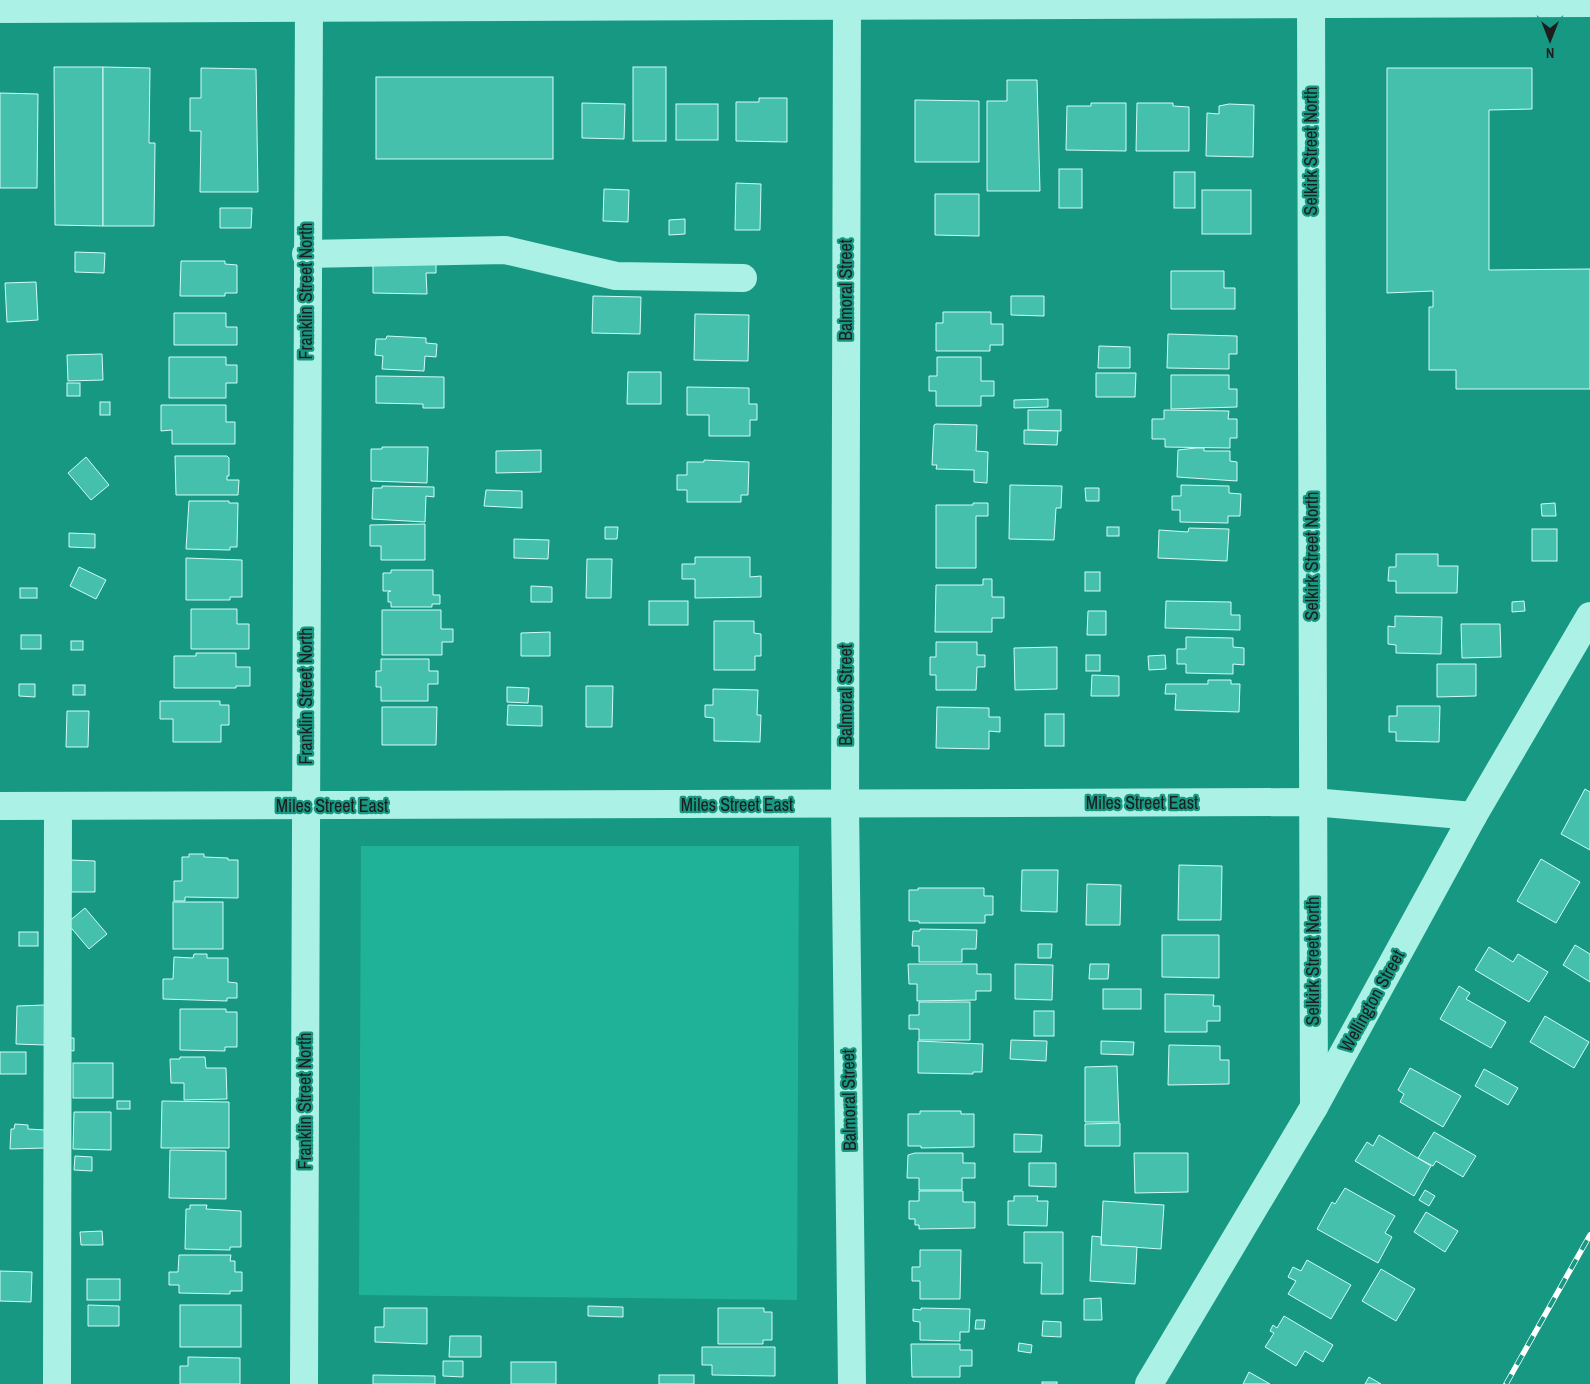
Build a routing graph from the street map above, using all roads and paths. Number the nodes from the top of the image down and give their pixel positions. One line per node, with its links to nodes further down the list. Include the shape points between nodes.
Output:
1 (1311, 2): 2 (street); 4 (street); 9 (street, Selkirk Street North)
2 (1590, 3)
3 (308, 4): 4 (street); 5 (street); 6 (street, Franklin Street North)
4 (847, 5): 10 (street, Balmoral Street)
5 (0, 9)
6 (306, 254): 7 (street, via 505,250 616,276); 13 (street, Franklin Street North)
7 (743, 278)
8 (1590, 616): 14 (street, Wellington Street)
9 (1313, 802): 10 (street, Miles Street East); 14 (street, Miles Street East); 15 (street, Selkirk Street North)
10 (845, 805): 13 (street, Miles Street East); 18 (street, Balmoral Street)
11 (0, 806): 12 (street, Miles Street East)
12 (58, 806): 13 (street, Miles Street East); 16 (street)
13 (306, 806): 17 (street, Franklin Street North)
14 (1473, 816): 15 (street, Wellington Street)
15 (1314, 1107): 19 (street, Wellington Street)
16 (57, 1384)
17 (304, 1384)
18 (852, 1384)
19 (1150, 1384)

